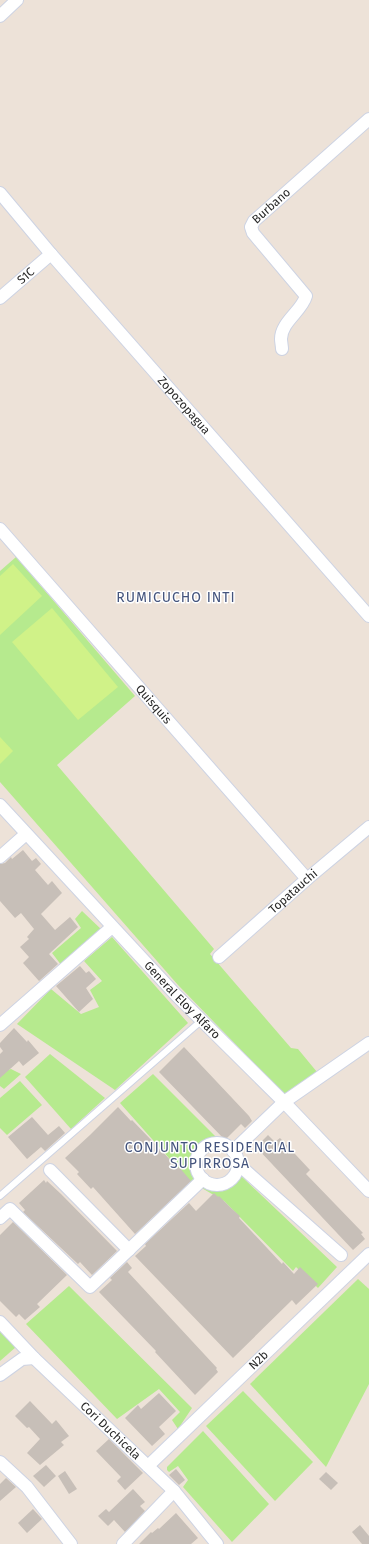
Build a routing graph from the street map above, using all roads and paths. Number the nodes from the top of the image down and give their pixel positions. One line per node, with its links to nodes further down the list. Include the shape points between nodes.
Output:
1 (18, 0): 2 (street)
2 (0, 16)
3 (369, 119): 7 (street, Burbano, via 254,221 251,227 253,233 306,296 304,303 283,331)
4 (0, 194): 5 (street, Zopozopagua)
5 (51, 254): 6 (street, S1C); 9 (street, Zopozopagua)
6 (0, 298)
7 (282, 349)
8 (0, 529): 14 (street, Quisquis)
9 (369, 616)
10 (1, 808): 12 (street, General Eloy Alfaro)
11 (369, 827): 14 (street, Topatauchi)
12 (26, 834): 13 (street); 15 (street, General Eloy Alfaro)
13 (0, 857)
14 (307, 879): 16 (street, Topatauchi)
15 (112, 927): 17 (street, General Eloy Alfaro); 18 (street)
16 (219, 957)
17 (201, 1021): 20 (street, General Eloy Alfaro); 26 (lane)
18 (0, 1025)
19 (369, 1043): 20 (street)
20 (284, 1102): 21 (street); 25 (street, General Eloy Alfaro)
21 (233, 1151): 22 (street); 24 (street, via 228,1146 215,1143 203,1148 197,1160 199,1174)
22 (238, 1164): 24 (street, via 234,1176 222,1184 209,1183); 30 (street)
23 (50, 1170): 28 (street)
24 (203, 1179): 28 (street)
25 (369, 1191)
26 (0, 1196)
27 (0, 1218): 28 (street, via 10,1209 90,1287)
28 (128, 1250)
29 (369, 1254): 35 (street, N2b)
30 (341, 1255)
31 (0, 1322): 32 (street, Cori Duchicela)
32 (34, 1358): 33 (street, via 22,1359); 35 (street, Cori Duchicela)
33 (0, 1375)
34 (0, 1462): 37 (street, via 27,1487)
35 (148, 1466): 36 (street, Cori Duchicela)
36 (174, 1491): 38 (street); 40 (street, Cori Duchicela)
37 (71, 1544)
38 (124, 1544): 39 (street, via 130,1541)
39 (133, 1544)
40 (217, 1544)

